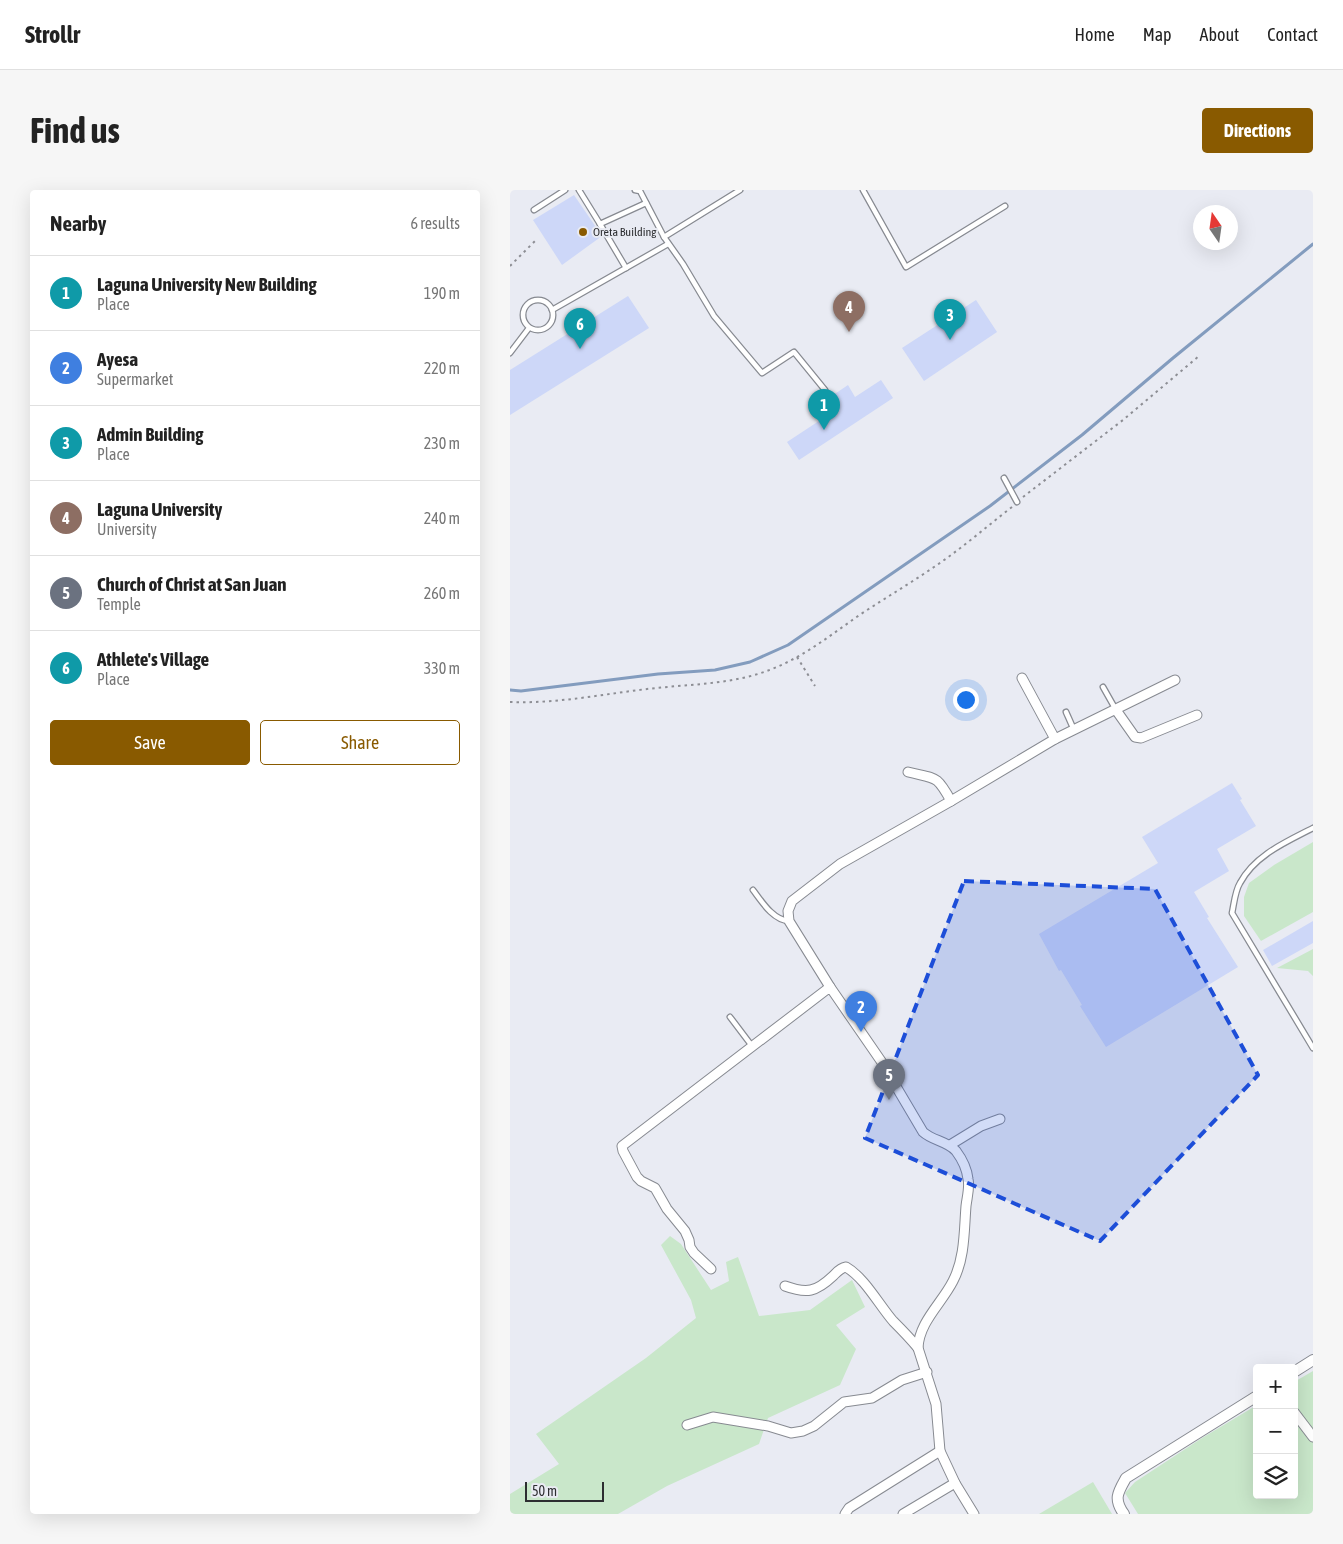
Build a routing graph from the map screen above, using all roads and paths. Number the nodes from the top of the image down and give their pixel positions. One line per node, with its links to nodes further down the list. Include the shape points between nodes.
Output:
1 (566, 190): 8 (lane)
2 (579, 190): 9 (lane)
3 (638, 190): 6 (lane)
4 (740, 190): 10 (lane)
5 (863, 190): 7 (lane, via 906,267)
6 (646, 203): 9 (lane); 10 (lane)
7 (1005, 206)
8 (534, 210)
9 (600, 224): 14 (lane)
10 (664, 237): 12 (lane)
11 (536, 240): 13 (path)
12 (668, 244): 14 (lane); 19 (lane, via 714,316 762,373 794,352)
13 (510, 266)
14 (626, 268): 15 (lane)
15 (552, 310): 16 (lane, via 552,319 547,327); 16 (lane, via 542,300 528,303 522,315)
16 (529, 328): 17 (lane)
17 (510, 353)
18 (1199, 356): 21 (path)
19 (825, 390)
20 (1004, 478): 21 (lane)
21 (1017, 502): 22 (path, via 948,557)
22 (797, 658): 25 (path); 27 (path, via 770,670 717,682 563,700)
23 (1022, 678): 32 (street)
24 (1175, 680): 28 (street)
25 (814, 686)
26 (1103, 687): 28 (lane)
27 (510, 702)
28 (1116, 710): 30 (street, via 1135,737 1141,738); 31 (street)
29 (1066, 712): 31 (lane)
30 (1197, 715)
31 (1074, 730): 32 (street)
32 (1055, 740): 34 (street)
33 (908, 772): 34 (street, via 941,782)
34 (952, 801): 37 (street, via 840,864 792,901 788,910)
35 (1313, 828): 41 (lane, via 1271,850 1255,864 1239,884 1232,913)
36 (753, 890): 37 (lane, via 772,912)
37 (789, 921): 38 (street)
38 (830, 987): 40 (street); 43 (street, via 881,1061 923,1132)
39 (730, 1017): 40 (lane)
40 (752, 1046): 44 (street, via 622,1146 637,1177 656,1188 667,1209 685,1231 694,1253)
41 (1313, 1048)
42 (1000, 1119): 43 (street, via 981,1126)
43 (950, 1145): 46 (street, via 964,1165 968,1180 960,1266 943,1299 925,1323)
44 (711, 1269)
45 (786, 1286): 46 (street, via 809,1291 826,1283 846,1267)
46 (918, 1348): 49 (street)
47 (1313, 1360): 48 (street)
48 (1298, 1369)
49 (927, 1372): 52 (street, via 902,1380 872,1398 844,1402 814,1426 791,1434 768,1426 713,1417); 54 (street, via 936,1404)
50 (1253, 1399): 59 (street, via 1126,1478 1117,1493 1118,1506)
51 (1298, 1417): 53 (street)
52 (687, 1425)
53 (1313, 1437)
54 (940, 1451): 55 (street); 56 (street, via 849,1508)
55 (955, 1483): 57 (street); 58 (street)
56 (845, 1514)
57 (903, 1514)
58 (974, 1514)
59 (1124, 1514)

